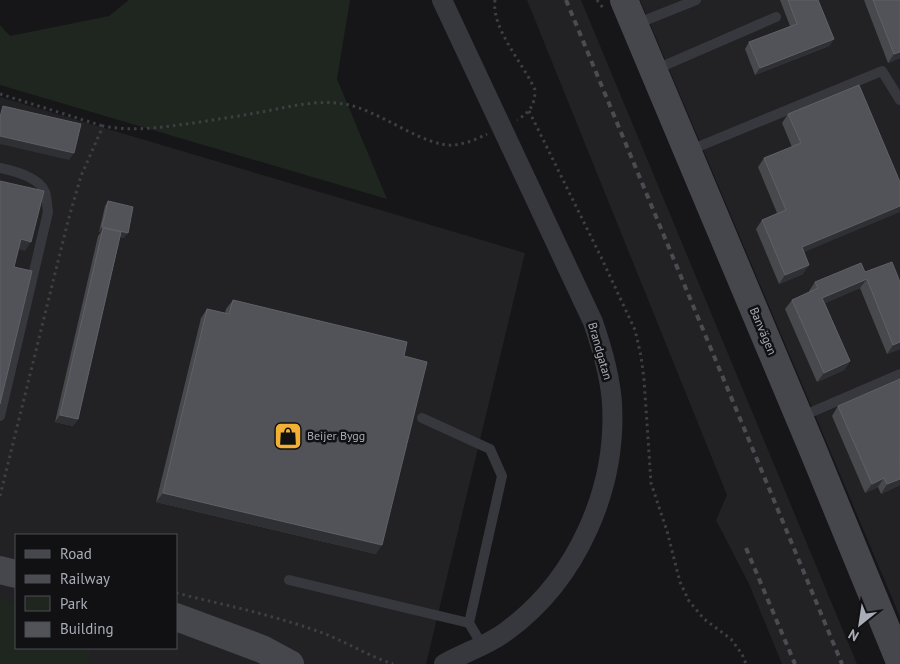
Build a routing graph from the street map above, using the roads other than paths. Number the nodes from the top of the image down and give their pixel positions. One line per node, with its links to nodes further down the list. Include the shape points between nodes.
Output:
1 (442, 0): 19 (street, Brandgatan, via 593,322 606,365 612,421 608,464 598,506 568,565 532,611)
2 (624, 0): 5 (street, Banvägen)
3 (696, 0): 5 (lane)
4 (776, 17): 6 (lane)
5 (634, 25): 6 (street, Banvägen)
6 (653, 71): 8 (street, Banvägen)
7 (900, 100): 8 (lane, via 882,70)
8 (687, 151): 12 (street, Banvägen)
9 (0, 168): 11 (lane, via 34,180 45,191 48,212)
10 (900, 374): 12 (lane)
11 (0, 416)
12 (799, 417): 20 (street, Banvägen)
13 (422, 418): 18 (lane, via 490,449 502,476)
14 (0, 570): 15 (street)
15 (15, 574)
16 (289, 580): 18 (lane)
17 (178, 618): 21 (street, via 262,649)
18 (469, 623): 19 (lane)
19 (482, 645): 22 (street, Brandgatan)
20 (900, 662)
21 (290, 664)
22 (444, 664)

